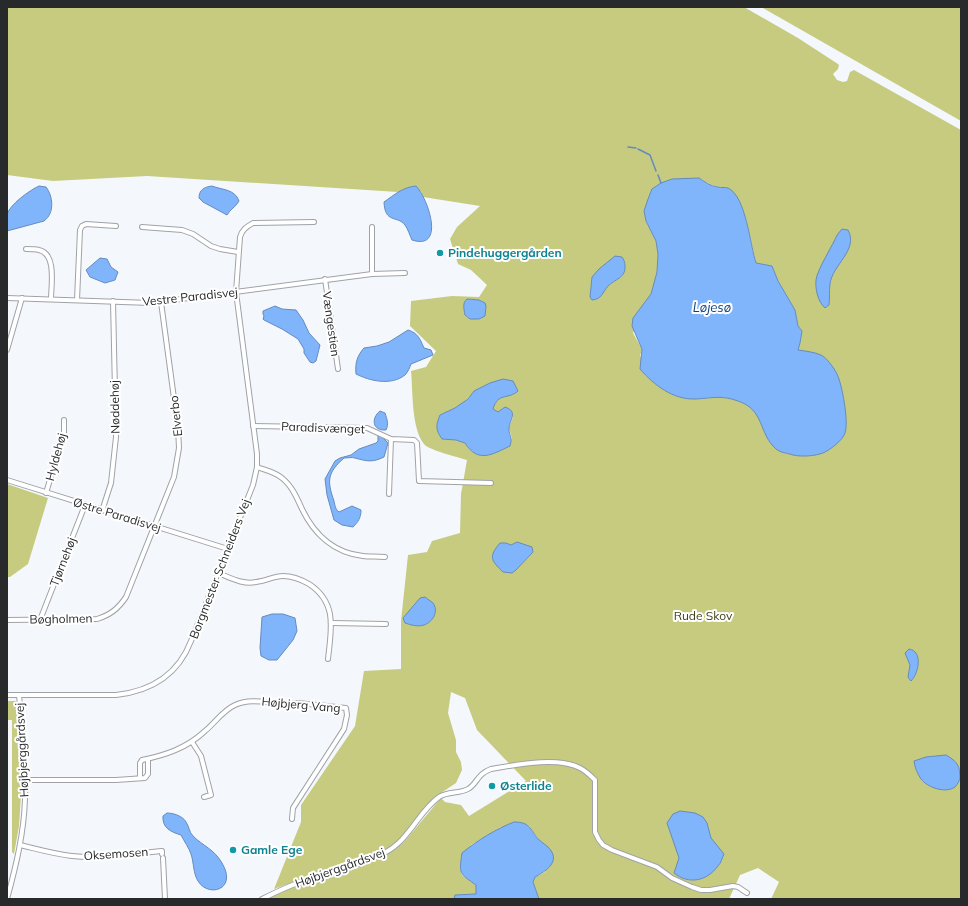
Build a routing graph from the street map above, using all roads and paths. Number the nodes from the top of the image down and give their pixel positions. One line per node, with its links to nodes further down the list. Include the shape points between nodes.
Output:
1 (314, 222): 6 (street, Borgmester Schneiders Vej, via 253,223 242,231)
2 (116, 226): 14 (street, via 82,226)
3 (142, 227): 6 (street, via 182,230 215,248)
4 (372, 227): 7 (street)
5 (26, 249): 13 (street, via 40,250 50,260)
6 (238, 252): 10 (street, Borgmester Schneiders Vej)
7 (372, 274): 8 (street, Vestre Paradisvej); 9 (street, Vestre Paradisvej)
8 (405, 274)
9 (325, 280): 10 (street, Vestre Paradisvej); 18 (street, Vængestien)
10 (236, 292): 16 (street, Vestre Paradisvej); 20 (street, Borgmester Schneiders Vej)
11 (7, 298): 12 (street, Vestre Paradisvej)
12 (22, 298): 13 (street, Vestre Paradisvej); 17 (street)
13 (51, 299): 14 (street, Vestre Paradisvej)
14 (77, 300): 15 (street, Vestre Paradisvej)
15 (113, 301): 16 (street, Vestre Paradisvej); 28 (street, Nøddehøj, via 116,436 111,483)
16 (161, 302): 29 (street, Elverbo, via 179,448 174,477)
17 (7, 350)
18 (338, 369)
19 (64, 420): 25 (street, Hyldehøj, via 64,434)
20 (254, 426): 21 (street, Paradisvænget, via 367,428); 22 (street, Borgmester Schneiders Vej)
21 (391, 439): 24 (street, Paradisvænget, via 414,440 417,443 419,481); 26 (street)
22 (256, 467): 30 (street, Borgmester Schneiders Vej, via 253,485); 31 (street, via 276,474 288,483 315,532 327,542 351,554)
23 (7, 480): 25 (street, Østre Paradisvej)
24 (491, 483)
25 (46, 493): 27 (street, Østre Paradisvej)
26 (389, 494)
27 (85, 505): 28 (street, Østre Paradisvej); 34 (street, Tjørnehøj)
28 (102, 511): 29 (street, Østre Paradisvej)
29 (154, 526): 30 (street, Østre Paradisvej); 34 (street, Bøgholmen, via 126,597 118,608 97,619)
30 (228, 549): 32 (street, Borgmester Schneiders Vej)
31 (385, 556)
32 (218, 573): 35 (street, via 247,583 284,576 306,582 315,588 327,604); 39 (street, Borgmester Schneiders Vej, via 190,646 169,674 152,686 116,695)
33 (7, 620): 34 (street, Bøgholmen)
34 (40, 620)
35 (332, 624): 36 (street); 37 (street)
36 (386, 624)
37 (328, 659)
38 (7, 695): 39 (street, Borgmester Schneiders Vej)
39 (19, 695): 43 (street, Højbjerggårdsvej)
40 (192, 742): 41 (street, Højbjerg Vang, via 164,755); 44 (street, via 201,756 211,795); 45 (street, Højbjerg Vang, via 222,713 245,702 298,703 346,708 344,729 293,808)
41 (148, 759): 42 (street, via 140,763); 42 (street, via 148,774 145,778)
42 (140, 778): 43 (street)
43 (26, 780): 46 (street, Højbjerggårdsvej)
44 (204, 797)
45 (292, 819)
46 (20, 845): 48 (street, Højbjerggårdsvej); 49 (street, Oksemosen, via 71,856 91,857 162,851)
47 (747, 893): 50 (street, Højbjerggårdsvej, via 733,886 701,890 672,878 657,867 603,845 595,832 594,780 580,768 570,764 528,763 485,771 469,789 439,797 402,840 385,853 300,882)
48 (7, 899)
49 (165, 899)
50 (262, 899)

